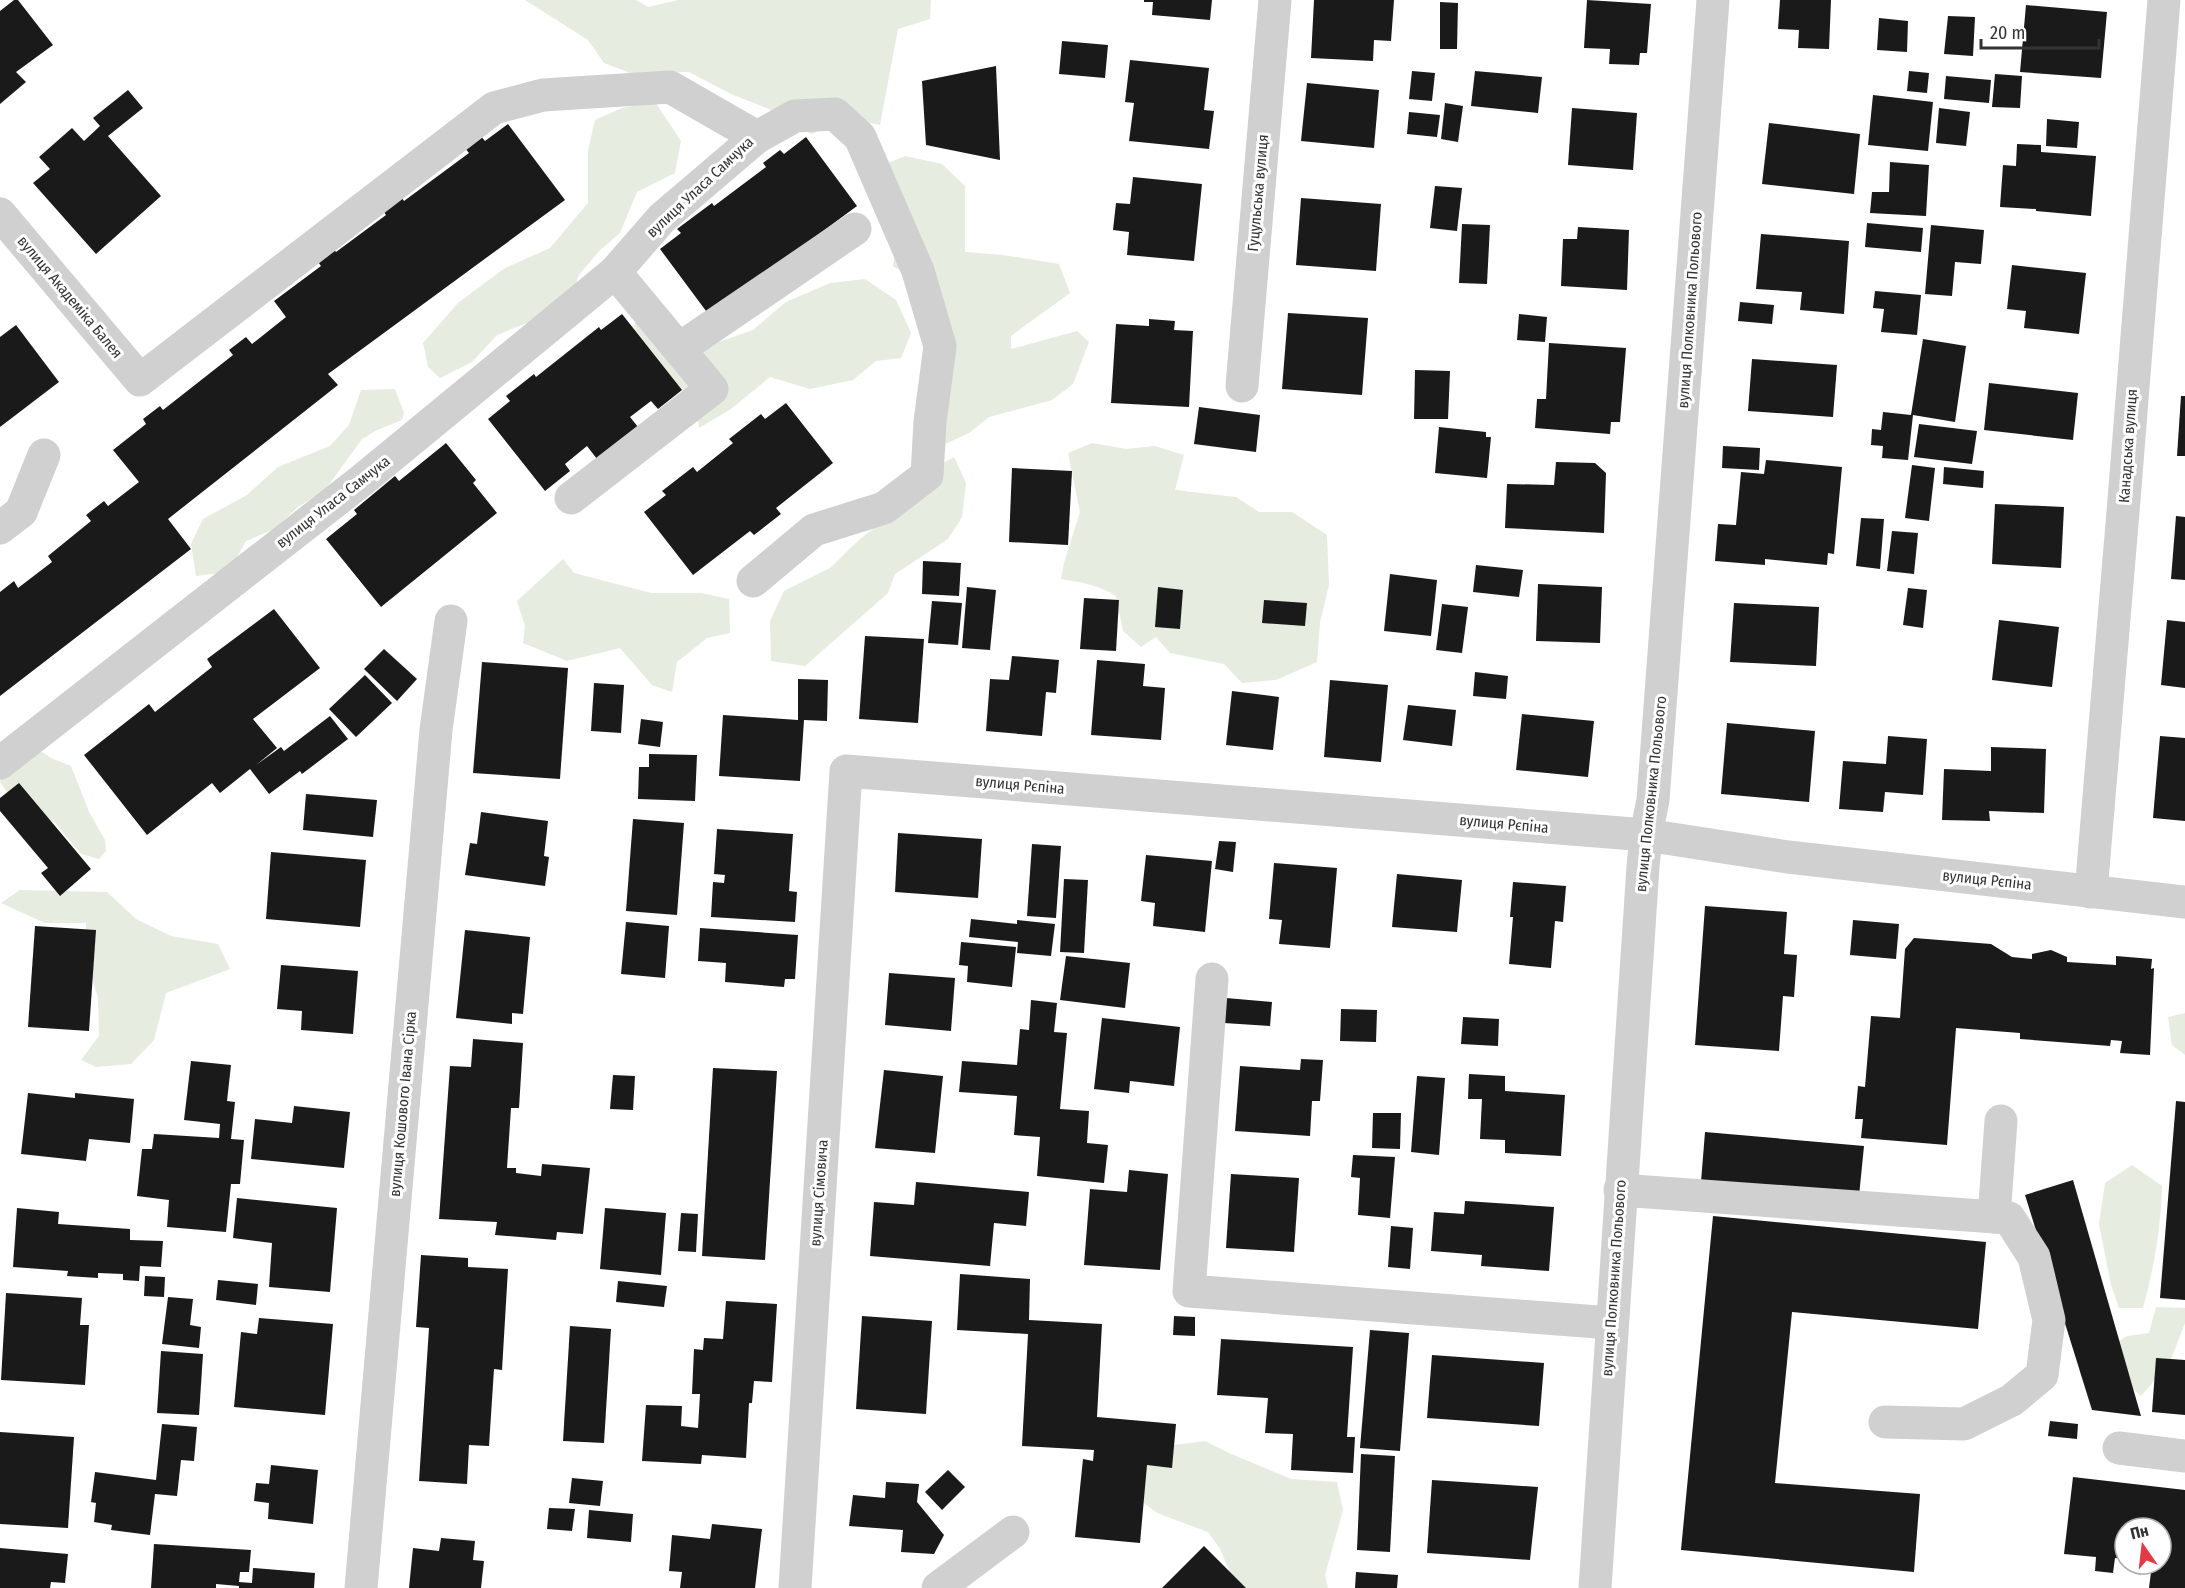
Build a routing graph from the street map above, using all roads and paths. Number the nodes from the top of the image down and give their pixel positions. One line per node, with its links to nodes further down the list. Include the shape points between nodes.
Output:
1 (1275, 0): 10 (street, Гуцульська вулиця)
2 (1713, 0): 18 (street, вулиця Полковника Польового, via 1653,800)
3 (2164, 0): 19 (street, Канадська вулиця)
4 (757, 136): 7 (street, вулиця Уласа Самчука, via 662,218); 9 (street, вулиця Уласа Самчука, via 670,87 543,95 494,108); 14 (street, via 795,116 835,114 860,138 918,271 940,346 927,475 884,508 814,530)
5 (0, 214): 9 (street, вулиця Академіка Балея)
6 (855, 229): 8 (street)
7 (615, 272): 8 (street); 16 (street, вулиця Уласа Самчука, via 361,481)
8 (680, 349): 12 (street, via 712,389)
9 (140, 380)
10 (1242, 386)
11 (44, 455): 13 (street, via 21,512)
12 (571, 498)
13 (0, 528)
14 (753, 581)
15 (451, 621): 30 (street, вулиця Кошового Івана Сірка, via 436,730)
16 (0, 763)
17 (844, 797): 18 (street, вулиця Рєпіна, via 846,771); 31 (street, вулиця Сімовича)
18 (1646, 835): 19 (street, вулиця Рєпіна, via 1788,857); 23 (street, вулиця Полковника Польового)
19 (2091, 892): 20 (street, вулиця Рєпіна)
20 (2185, 902)
21 (1212, 979): 25 (street, via 1189,1291)
22 (2001, 1121): 24 (street)
23 (1620, 1190): 24 (street); 25 (street, вулиця Полковника Польового)
24 (1994, 1217): 26 (street, via 2009,1218 2034,1257 2049,1320 2042,1375 2012,1400 1964,1424)
25 (1611, 1323): 33 (street, вулиця Полковника Польового)
26 (1885, 1422)
27 (2118, 1448): 28 (street)
28 (2185, 1456)
29 (1012, 1533): 32 (street)
30 (361, 1588)
31 (795, 1588)
32 (938, 1588)
33 (1594, 1588)

